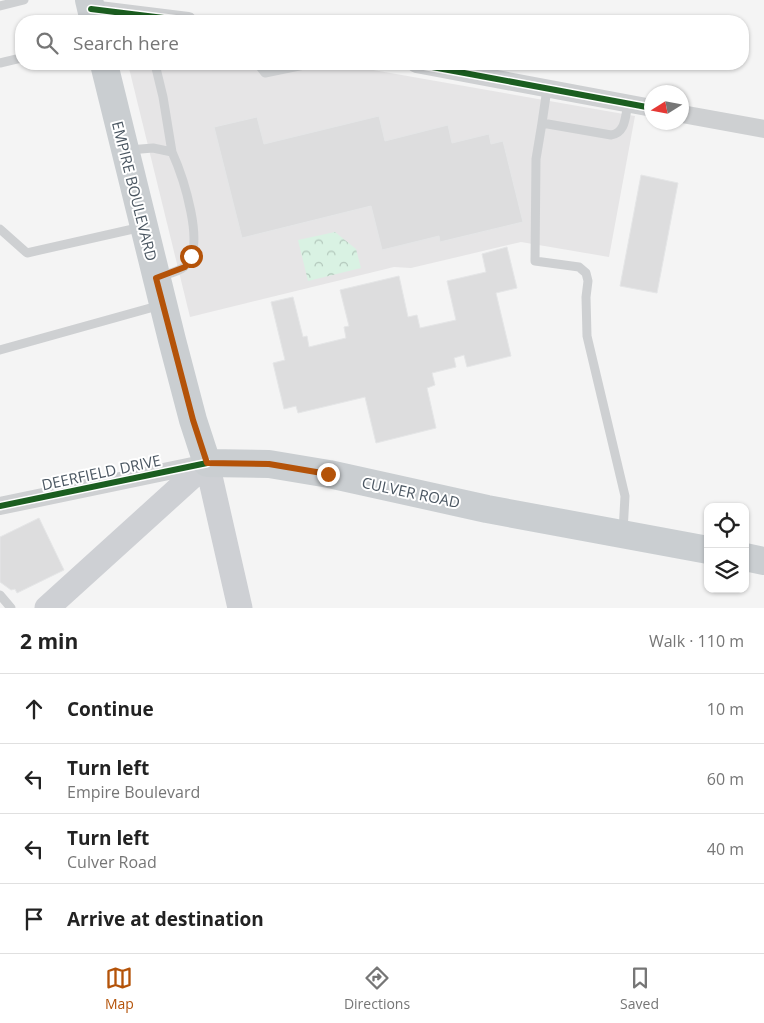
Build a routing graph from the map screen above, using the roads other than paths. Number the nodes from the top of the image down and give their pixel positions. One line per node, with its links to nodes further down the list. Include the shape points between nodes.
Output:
1 (24, 0): 2 (lane)
2 (0, 6)
3 (91, 10): 4 (street)
4 (134, 15)
5 (15, 59): 6 (lane)
6 (0, 63)
7 (106, 70): 18 (main road, EMPIRE BOULEVARD)
8 (156, 70): 19 (lane)
9 (263, 70): 10 (lane, via 265,73)
10 (280, 70)
11 (447, 70): 12 (street)
12 (547, 89): 13 (street); 16 (lane)
13 (628, 104): 14 (street); 16 (lane, via 618,134)
14 (644, 107)
15 (689, 115): 17 (street)
16 (542, 123): 27 (lane, via 536,159 535,261 579,267 586,272 587,336 626,496)
17 (764, 129)
18 (126, 151): 19 (lane, via 153,148); 20 (main road, EMPIRE BOULEVARD)
19 (172, 152): 22 (lane, via 181,172 194,239 185,267)
20 (144, 227): 21 (lane, via 27,253); 22 (main road, EMPIRE BOULEVARD)
21 (0, 229)
22 (156, 278): 23 (main road, EMPIRE BOULEVARD)
23 (163, 305): 24 (lane); 25 (main road, EMPIRE BOULEVARD)
24 (0, 350)
25 (207, 463): 26 (street, DEERFIELD DRIVE); 27 (main road, CULVER ROAD, via 269,464); 33 (main road); 34 (main road)
26 (0, 506)
27 (622, 534): 28 (main road, CULVER ROAD)
28 (704, 549)
29 (749, 558): 30 (main road)
30 (764, 561)
31 (0, 595): 32 (lane)
32 (11, 608)
33 (47, 608)
34 (240, 608)

